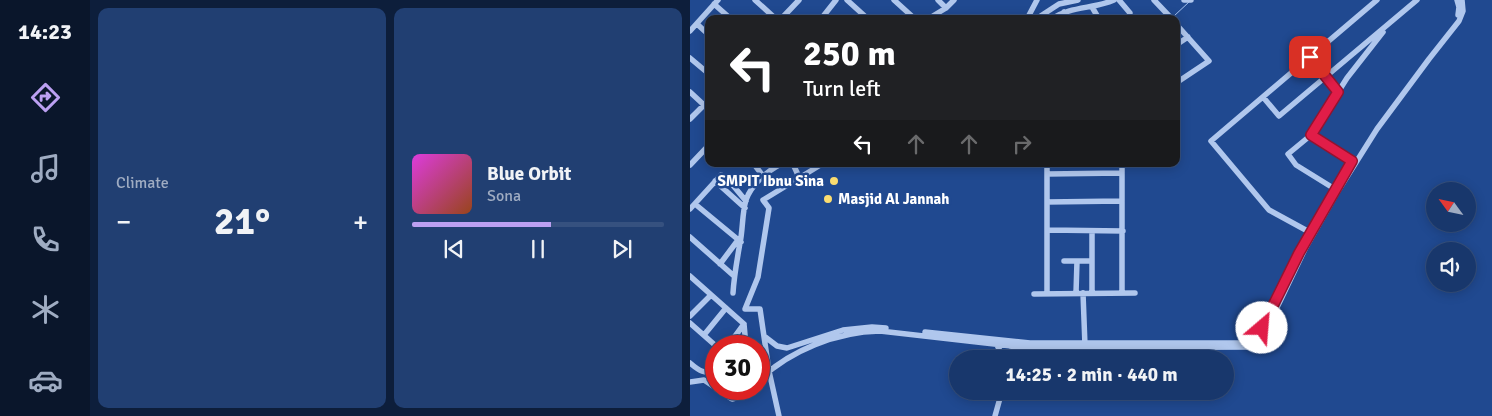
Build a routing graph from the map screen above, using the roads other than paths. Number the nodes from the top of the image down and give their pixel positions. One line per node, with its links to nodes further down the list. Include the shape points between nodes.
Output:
1 (755, 0): 25 (street)
2 (836, 0): 27 (street)
3 (894, 0): 29 (street)
4 (938, 0): 22 (street)
5 (954, 0): 22 (street)
6 (1037, 0): 31 (street)
7 (1078, 0): 20 (street)
8 (1114, 0): 21 (street)
9 (1119, 0): 36 (street)
10 (1154, 0): 37 (street)
11 (1184, 0): 12 (street)
12 (1191, 0)
13 (1377, 0): 46 (street)
14 (1417, 0): 39 (street)
15 (1457, 0): 38 (street)
16 (1462, 0): 38 (street)
17 (797, 1): 26 (street)
18 (849, 1): 28 (street)
19 (716, 2): 24 (street); 40 (street)
20 (1057, 2): 32 (street)
21 (1092, 7): 23 (street); 35 (street)
22 (946, 8): 30 (street)
23 (1064, 12): 33 (street); 34 (street)
24 (727, 15)
25 (772, 15)
26 (784, 15)
27 (825, 15)
28 (864, 15)
29 (910, 15)
30 (935, 15)
31 (1029, 15)
32 (1041, 15)
33 (1059, 15)
34 (1066, 15)
35 (1096, 15)
36 (1129, 15)
37 (1168, 15)
38 (1460, 16): 59 (street, via 1397,95)
39 (1391, 22): 49 (street); 52 (street)
40 (697, 24): 42 (street); 43 (street)
41 (1180, 28): 44 (street)
42 (690, 31)
43 (705, 31)
44 (1188, 37): 45 (street); 50 (street, via 1208,60)
45 (1180, 43)
46 (1310, 57): 49 (street); 53 (street)
47 (690, 58): 48 (street)
48 (705, 71)
49 (1326, 77): 52 (street); 53 (street, via 1279,116)
50 (1180, 80)
51 (690, 92): 54 (street)
52 (1338, 92): 57 (street)
53 (1263, 97): 82 (street, via 1211,141 1268,210)
54 (705, 101)
55 (705, 103): 56 (street)
56 (690, 119)
57 (1311, 135): 59 (street); 72 (street, via 1288,154 1296,165)
58 (705, 149): 60 (street)
59 (1354, 162): 72 (street)
60 (690, 165)
61 (756, 167): 69 (street)
62 (775, 167): 69 (street)
63 (794, 167): 70 (street)
64 (810, 167): 70 (street)
65 (1047, 167): 68 (street)
66 (1122, 167): 67 (street)
67 (1122, 173): 68 (street); 74 (street)
68 (1048, 174): 75 (street)
69 (763, 176): 73 (street)
70 (799, 176): 107 (street, via 763,200 769,208 768,218 758,277 745,309 760,309)
71 (715, 181): 73 (street, via 724,175); 76 (street); 77 (street)
72 (1336, 190): 82 (street)
73 (746, 201): 77 (street)
74 (1122, 201): 75 (street); 81 (street)
75 (1048, 202): 79 (street)
76 (695, 204): 78 (street); 84 (street)
77 (745, 208): 84 (street)
78 (690, 209)
79 (1047, 230): 80 (street); 99 (street)
80 (1092, 231): 81 (street); 87 (street)
81 (1122, 231): 95 (street)
82 (1312, 233): 111 (street, via 1255,345)
83 (690, 237): 88 (street)
84 (739, 241): 88 (street); 90 (street)
85 (1064, 261): 86 (street)
86 (1077, 261): 87 (street); 92 (street)
87 (1092, 261): 94 (street)
88 (720, 264): 90 (street)
89 (690, 276): 97 (street)
90 (734, 276): 91 (street)
91 (734, 293)
92 (1076, 293): 93 (street); 99 (street)
93 (1084, 293): 94 (street); 111 (street)
94 (1092, 293): 95 (street)
95 (1122, 293): 96 (street)
96 (1135, 293)
97 (711, 294): 100 (street); 101 (street)
98 (1034, 294): 99 (street)
99 (1047, 294)
100 (726, 308): 103 (street); 104 (street)
101 (690, 316)
102 (690, 324): 104 (street)
103 (744, 324): 105 (street); 106 (street)
104 (704, 335)
105 (736, 335)
106 (745, 335)
107 (764, 335)
108 (770, 341): 112 (street)
109 (1013, 344): 110 (street); 111 (street); 112 (street, via 872,326 843,330); 113 (street); 115 (street)
110 (997, 345): 114 (street); 116 (street, via 870,331 846,335)
111 (1085, 345): 113 (street)
112 (783, 348): 116 (street)
113 (1028, 348)
114 (1000, 350)
115 (1012, 350)
116 (785, 358): 118 (street)
117 (690, 363): 119 (street)
118 (770, 370)
119 (705, 372)
120 (770, 376): 124 (street)
121 (705, 381): 122 (street)
122 (690, 382)
123 (999, 400): 125 (street)
124 (779, 416)
125 (995, 416)

